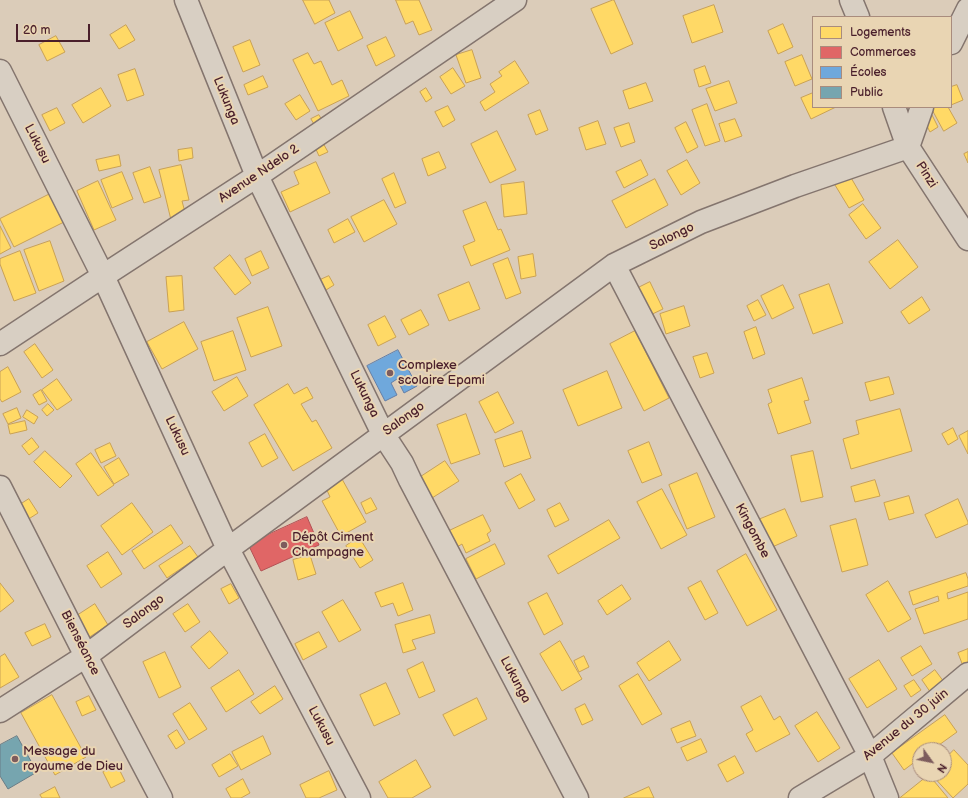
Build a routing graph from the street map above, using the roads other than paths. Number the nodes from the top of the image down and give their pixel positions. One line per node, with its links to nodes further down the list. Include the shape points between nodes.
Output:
1 (186, 0): 11 (street, Lukunga)
2 (515, 0): 11 (street, Avenue Ndelo 2)
3 (851, 0): 5 (street)
4 (968, 9): 6 (street)
5 (858, 16)
6 (952, 40)
7 (0, 71): 14 (street, Lukusu)
8 (894, 108): 10 (street, Pinzi)
9 (922, 108): 10 (street)
10 (908, 147): 12 (street, Pinzi); 13 (street, Salongo, via 795,186 709,220)
11 (257, 176): 14 (street, Avenue Ndelo 2); 16 (street, Lukunga)
12 (968, 239)
13 (614, 265): 16 (street, Salongo); 22 (street, Kingombe)
14 (103, 276): 15 (street, Avenue Ndelo 2); 18 (street, Lukusu)
15 (0, 344)
16 (383, 434): 18 (street, Salongo); 25 (street, Lukunga, via 402,463)
17 (0, 487): 19 (street, Bienséance)
18 (228, 548): 19 (street, Salongo); 24 (street, Lukusu)
19 (86, 656): 21 (street, Salongo); 23 (street, Bienséance)
20 (968, 674): 22 (street, Avenue du 30 juin)
21 (0, 711)
22 (870, 756): 26 (street, Avenue du 30 juin); 27 (street, Kingombe)
23 (161, 798)
24 (359, 798)
25 (577, 798)
26 (800, 798)
27 (887, 798)

